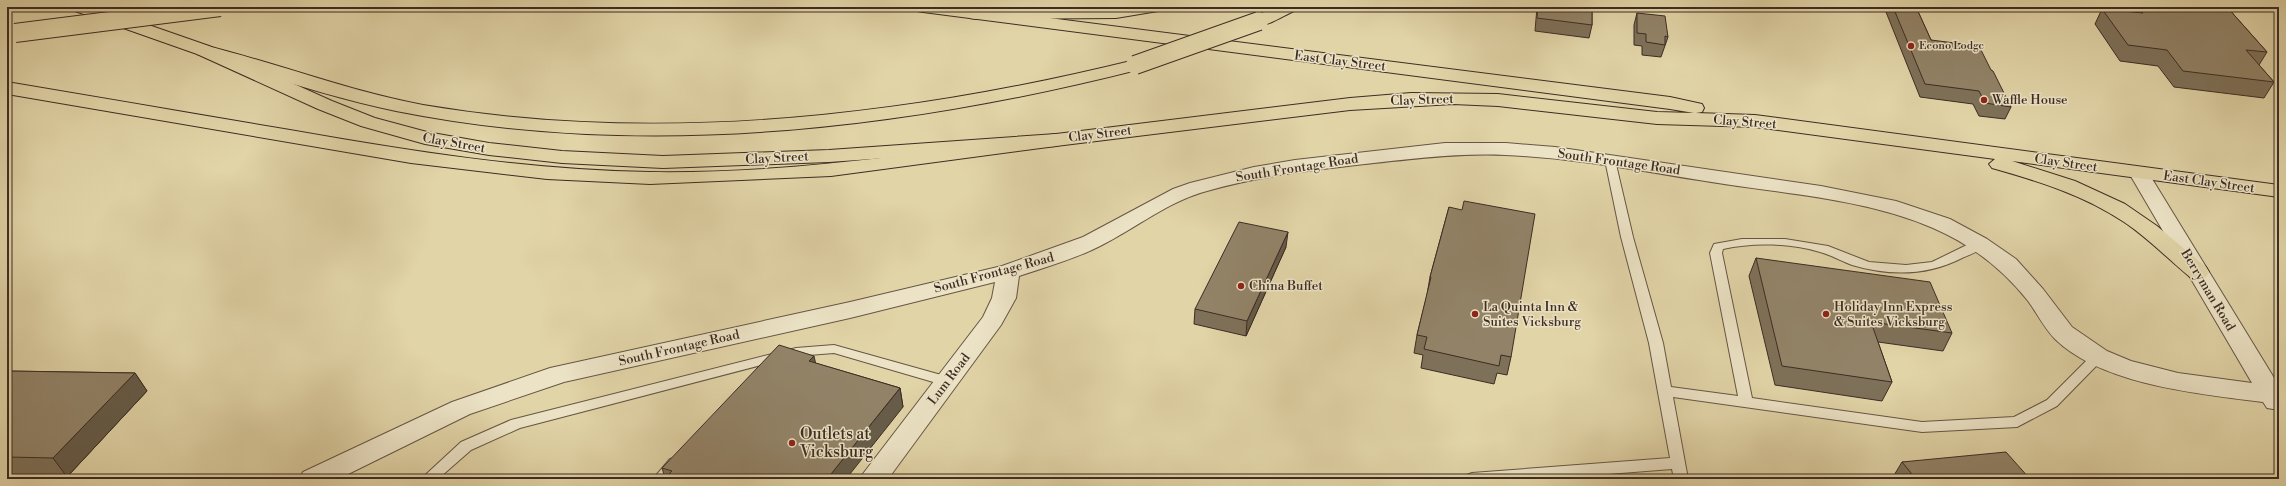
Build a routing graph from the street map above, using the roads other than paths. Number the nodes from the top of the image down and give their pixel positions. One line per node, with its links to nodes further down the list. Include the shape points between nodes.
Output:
1 (81, 7): 8 (main road, Clay Street)
2 (220, 7): 7 (main road, bridge)
3 (923, 7): 6 (main road, East Clay Street)
4 (1152, 7): 6 (main road, via 1116,13)
5 (1288, 7): 8 (main road, bridge, via 1259,21 1135,65 1014,94 870,117 692,128 538,124 472,118 350,95)
6 (976, 14): 10 (main road, East Clay Street, via 1670,103)
7 (11, 33)
8 (204, 50): 11 (main road, Clay Street, via 368,122 425,138 489,149 554,156 663,162 738,160)
9 (7, 88): 11 (main road, via 411,157 547,173 650,178 831,170)
10 (1755, 120): 11 (main road, Clay Street, via 1657,118 1498,100 1411,99 1283,111); 12 (main road, Clay Street)
11 (1056, 140)
12 (1917, 143): 14 (main road, Clay Street); 18 (main road, via 2005,166 2064,185 2098,200 2131,218)
13 (1610, 160): 16 (street, South Frontage Road, via 1861,198 1918,214); 17 (street, South Frontage Road, via 1506,149 1445,149 1254,173 1180,193 1092,242); 21 (lane, via 1627,237 1656,343)
14 (2139, 173): 15 (main road, East Clay Street); 18 (street, Berryman Road)
15 (2279, 192)
16 (1980, 244): 19 (street, South Frontage Road, via 2021,277 2063,333); 23 (lane, via 1954,258 1923,268 1907,269 1861,264 1823,249 1771,241 1730,244 1718,248 1716,253)
17 (1008, 272): 20 (street, Lum Road, via 1004,298 993,320); 26 (street, South Frontage Road, via 850,310 559,374 461,408)
18 (2198, 272): 22 (street, Berryman Road)
19 (2098, 357): 22 (street, South Frontage Road, via 2123,367 2178,382); 23 (lane, via 2052,403 2017,422 1922,427)
20 (947, 381): 27 (lane, via 834,349 796,352 756,368 516,424 466,446); 29 (street, Lum Road)
21 (1664, 391): 23 (lane); 25 (lane)
22 (2276, 398)
23 (1746, 403)
24 (687, 450): 28 (lane)
25 (1678, 463): 30 (lane); 31 (lane)
26 (313, 479)
27 (428, 479)
28 (660, 479)
29 (873, 479)
30 (1472, 479)
31 (1681, 479)

